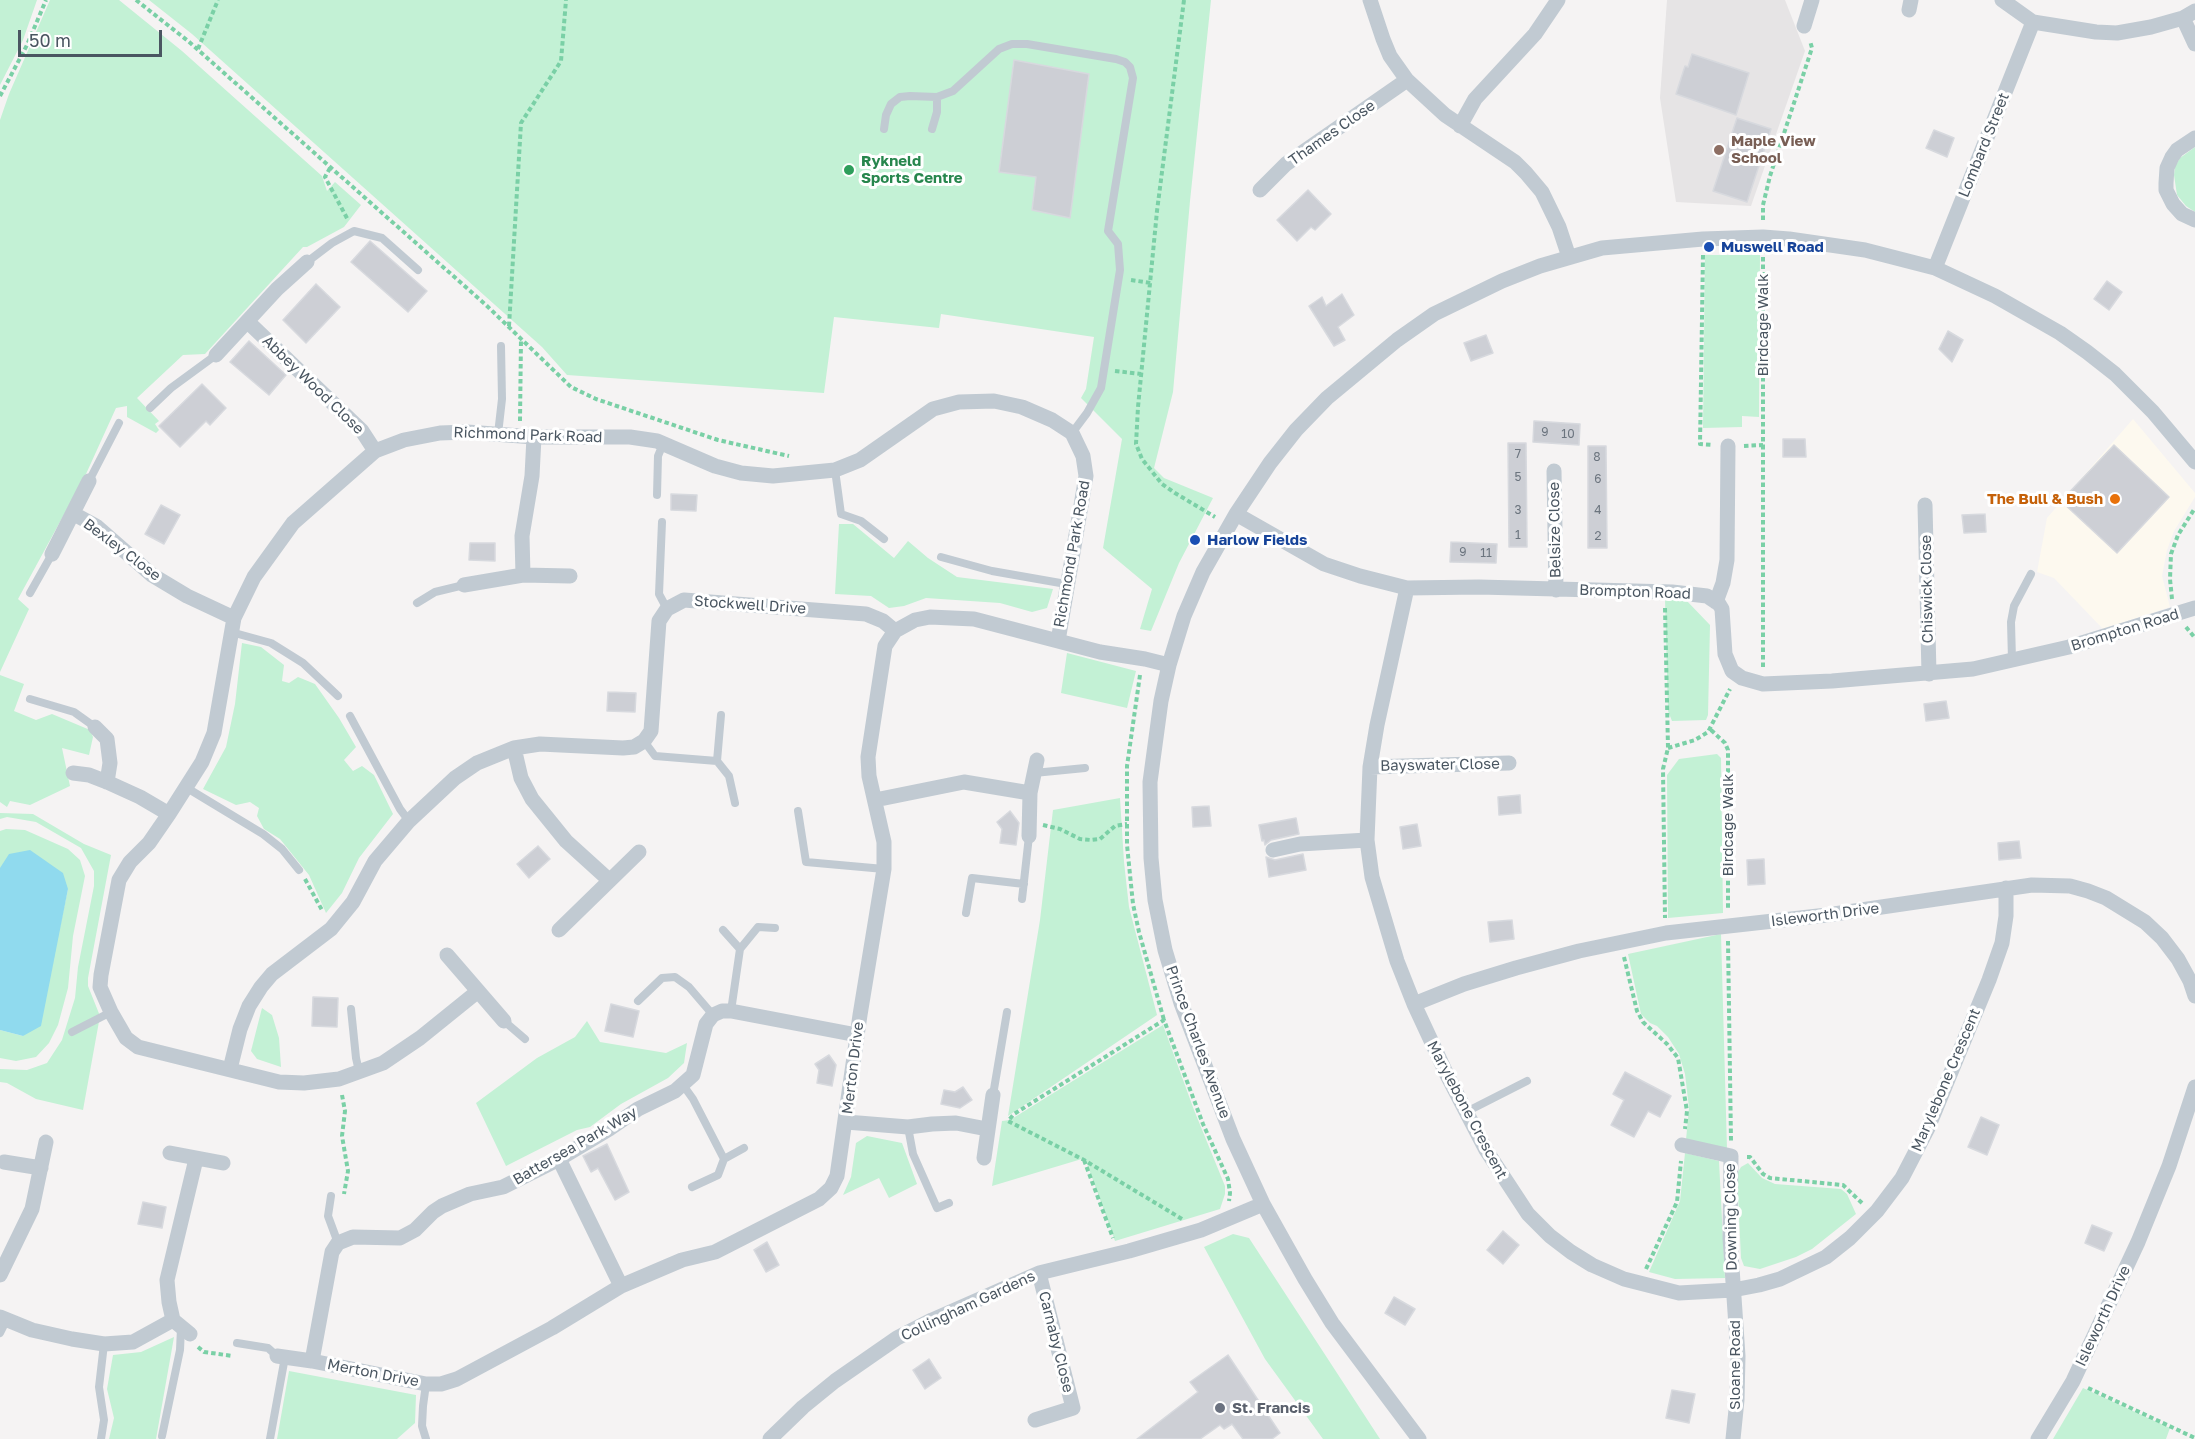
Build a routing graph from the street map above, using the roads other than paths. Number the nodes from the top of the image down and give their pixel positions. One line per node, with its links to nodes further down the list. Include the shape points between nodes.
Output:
1 (1370, 0): 9 (street, via 1390,56)
2 (1558, 0): 11 (street, via 1535,34 1475,99)
3 (1812, 0): 7 (street)
4 (2002, 0): 6 (street)
5 (2189, 15): 6 (street, via 2117,33); 8 (street)
6 (2033, 22): 19 (street, Lombard Street)
7 (1804, 26)
8 (2195, 44)
9 (1407, 80): 11 (street); 15 (street, Thames Close, via 1286,164)
10 (937, 97): 12 (lane, via 900,97 891,104); 13 (lane); 27 (lane, via 953,91 999,49 1012,44 1125,62 1130,67 1133,78 1108,231 1118,244 1119,277 1101,388)
11 (1460, 126): 17 (street, via 1515,162 1542,192)
12 (884, 129)
13 (932, 129)
14 (2195, 138): 16 (street, via 2172,157 2166,183 2172,204)
15 (1260, 190)
16 (2195, 220)
17 (1569, 257): 19 (street, Prince Charles Avenue, via 1612,247 1763,237 1865,250); 39 (street, Prince Charles Avenue, via 1461,300 1397,339 1296,429)
18 (307, 262): 20 (lane, via 354,231 382,238); 21 (street)
19 (1935, 268): 32 (street, Prince Charles Avenue, via 2018,309 2087,351 2154,412)
20 (418, 270)
21 (248, 322): 23 (street); 31 (street, Abbey Wood Close, via 362,431)
22 (501, 346): 26 (lane)
23 (216, 356): 24 (lane)
24 (150, 408)
25 (119, 423): 35 (lane, Bexley Close)
26 (498, 434): 28 (street, Richmond Park Road); 31 (street, Richmond Park Road, via 440,433)
27 (1072, 434): 33 (street, Richmond Park Road, via 1022,407 994,401 959,402 933,409 860,460); 47 (street, Richmond Park Road, via 1083,456 1086,476)
28 (527, 436): 29 (street, Richmond Park Road, via 630,437); 45 (street, via 532,476 522,536)
29 (663, 444): 33 (street, Richmond Park Road, via 741,473 773,476); 36 (lane, via 658,456)
30 (1728, 446): 52 (street, via 1727,560)
31 (375, 451): 56 (street, Richmond Park Road, via 293,523 254,577)
32 (2195, 462)
33 (835, 470): 41 (lane, via 842,514 861,521)
34 (1554, 471): 50 (street, Belsize Close)
35 (89, 481): 38 (street, Bexley Close)
36 (657, 495)
37 (1925, 505): 61 (street, Chiswick Close)
38 (74, 514): 42 (street, Bexley Close); 56 (street, Bexley Close, via 96,526 153,575)
39 (1233, 520): 49 (street, Brompton Road, via 1324,564); 60 (street, Prince Charles Avenue, via 1203,572)
40 (662, 522): 55 (lane, via 659,594)
41 (884, 539)
42 (52, 554): 51 (lane, Bexley Close)
43 (941, 557): 47 (lane)
44 (2031, 574): 59 (lane, via 2014,606)
45 (523, 575): 46 (street); 48 (street)
46 (570, 576)
47 (1066, 584): 58 (street, Richmond Park Road)
48 (464, 585): 53 (lane, via 435,592)
49 (1407, 588): 50 (street, Brompton Road); 72 (street, Marylebone Crescent)
50 (1556, 590): 52 (street, Brompton Road, via 1664,592 1702,595)
51 (30, 593)
52 (1716, 602): 61 (street, Brompton Road, via 1724,615 1726,661 1732,671 1752,682)
53 (417, 603)
54 (2195, 608): 59 (street, Brompton Road)
55 (667, 609): 57 (street, Stockwell Drive, via 684,600 866,614); 67 (street, via 659,621 651,731)
56 (233, 625): 62 (lane, via 303,663); 76 (street, Richmond Park Road, via 214,733)
57 (895, 631): 58 (street, via 930,617 974,618); 78 (street, Merton Drive, via 885,646 868,757)
58 (1058, 641): 60 (street)
59 (2012, 660): 61 (street, Brompton Road)
60 (1169, 665): 136 (street, Prince Charles Avenue, via 1150,782 1155,900 1165,950 1185,1014 1228,1129)
61 (1929, 674)
62 (338, 696)
63 (30, 699): 66 (lane, via 74,712)
64 (721, 715): 69 (lane)
65 (350, 716): 82 (lane)
66 (96, 727): 75 (street, via 107,739)
67 (644, 741): 68 (street, via 623,748 540,744); 69 (lane, via 655,756)
68 (514, 748): 82 (street, via 477,762); 89 (street, via 521,778 532,799 566,841)
69 (717, 761): 79 (lane, via 729,776)
70 (1509, 763): 72 (street, Bayswater Close)
71 (1036, 766): 73 (lane); 77 (street)
72 (1370, 767): 84 (street, Marylebone Crescent)
73 (1085, 768)
74 (73, 773): 75 (street)
75 (107, 782): 81 (street)
76 (187, 788): 81 (street, Richmond Park Road); 88 (lane, via 263,834)
77 (1030, 793): 78 (street, via 964,782); 83 (street)
78 (875, 800): 87 (street, Merton Drive, via 884,842)
79 (735, 802)
80 (798, 811): 87 (lane, via 806,862)
81 (169, 814): 105 (street, Richmond Park Road, via 119,880 100,975 100,987)
82 (409, 821): 112 (street, via 375,861 353,902 331,929 261,987 243,1021)
83 (1029, 829): 90 (lane)
84 (1367, 840): 85 (street, via 1300,844); 102 (street, Marylebone Crescent, via 1372,878)
85 (1273, 850)
86 (639, 852): 89 (street)
87 (884, 869): 110 (street, Merton Drive)
88 (299, 870)
89 (609, 880): 95 (street)
90 (1024, 884): 92 (lane); 93 (lane, via 972,878)
91 (2006, 888): 99 (street, Isleworth Drive, via 2052,885 2106,898 2145,922 2162,938); 102 (street, Isleworth Drive, via 1728,927 1685,929 1516,968); 141 (street, Marylebone Crescent, via 2002,943 1989,980 1928,1128 1902,1178 1874,1215 1826,1257 1780,1279)
92 (1022, 898)
93 (966, 913)
94 (775, 928): 97 (lane, via 758,927)
95 (559, 930)
96 (723, 930): 97 (lane)
97 (740, 949): 104 (lane)
98 (447, 955): 100 (street)
99 (2193, 985)
100 (477, 992): 108 (street); 113 (street, Richmond Park Road, via 401,1052)
101 (638, 1001): 107 (lane, via 662,978 675,977)
102 (1414, 1004): 118 (street, Marylebone Crescent)
103 (351, 1009): 113 (lane)
104 (731, 1011): 107 (street); 110 (street)
105 (111, 1012): 109 (lane); 112 (street, Richmond Park Road, via 126,1038 138,1047)
106 (1007, 1012): 117 (lane)
107 (713, 1015): 115 (street, via 706,1024 693,1075)
108 (504, 1021): 111 (lane)
109 (72, 1032)
110 (857, 1035): 119 (street, Merton Drive)
111 (525, 1040)
112 (230, 1069): 113 (street, Richmond Park Road, via 279,1082 304,1083 339,1079)
113 (359, 1071)
114 (1527, 1081): 118 (lane)
115 (683, 1085): 128 (street, Battersea Park Way); 129 (lane)
116 (2195, 1086): 157 (street, Isleworth Drive, via 2169,1166 2138,1242 2073,1381)
117 (993, 1095): 121 (street)
118 (1466, 1112): 141 (street, Marylebone Crescent, via 1506,1184 1528,1214 1550,1236 1592,1265 1679,1293)
119 (846, 1122): 120 (street); 140 (street, Merton Drive, via 837,1176 819,1199 715,1252 682,1260)
120 (908, 1127): 121 (street, via 956,1123); 135 (lane, via 913,1154 937,1208)
121 (987, 1129): 126 (street)
122 (46, 1142): 132 (street)
123 (1682, 1145): 141 (street, Downing Close, via 1731,1156)
124 (744, 1148): 129 (lane)
125 (170, 1153): 127 (street)
126 (984, 1158)
127 (196, 1159): 131 (street); 143 (street, via 167,1280 169,1302)
128 (559, 1159): 137 (street, Battersea Park Way, via 503,1187 470,1194 442,1206 400,1238 353,1237); 140 (street)
129 (724, 1159): 133 (lane, via 718,1175)
130 (2, 1161): 132 (street)
131 (223, 1163)
132 (41, 1168): 139 (street, via 32,1209)
133 (692, 1187)
134 (331, 1196): 137 (lane, via 328,1216)
135 (949, 1203)
136 (1263, 1204): 138 (street, Collingham Gardens, via 1201,1230); 155 (street, Prince Charles Avenue, via 1332,1323)
137 (338, 1243): 147 (street, via 332,1252)
138 (1039, 1273): 149 (street, Carnaby Close, via 1073,1408); 154 (street, Collingham Gardens, via 897,1338 835,1381)
139 (0, 1275)
140 (621, 1286): 148 (street, Merton Drive, via 457,1379)
141 (1733, 1290): 156 (street, Sloane Road, via 1738,1356)
142 (2, 1324): 145 (street)
143 (181, 1327): 145 (street, via 133,1342); 150 (lane)
144 (237, 1343): 146 (lane, via 268,1348)
145 (104, 1344): 151 (lane, via 99,1387 104,1420)
146 (281, 1356): 147 (street, Merton Drive); 152 (lane)
147 (312, 1361): 148 (street, Merton Drive)
148 (426, 1384): 153 (lane, via 422,1426)
149 (1035, 1420)
150 (162, 1436)
151 (101, 1439)
152 (270, 1439)
153 (426, 1439)
154 (770, 1439)
155 (1419, 1439)
156 (1732, 1439)
157 (2038, 1439)

